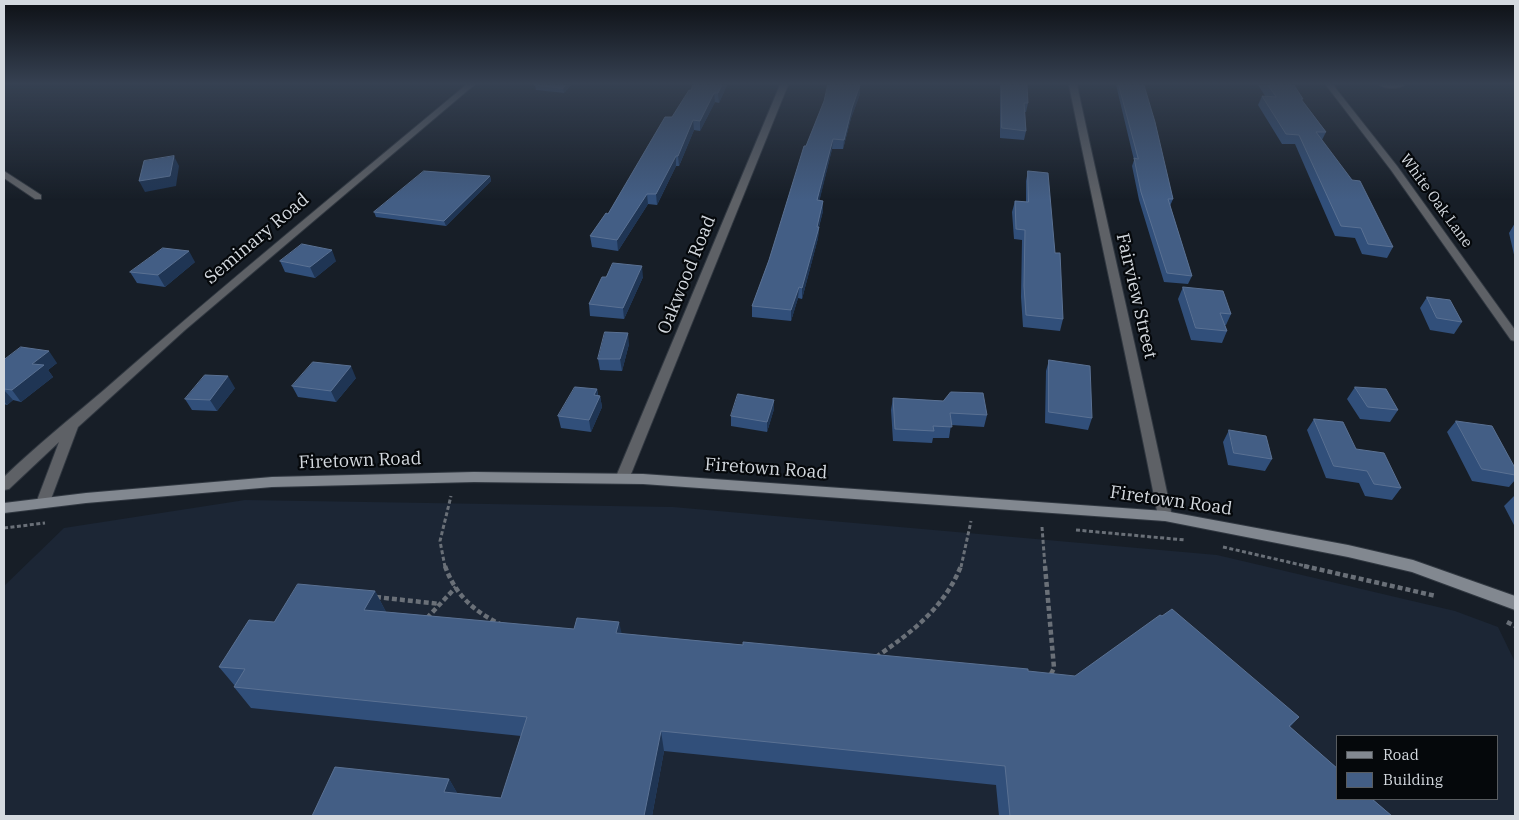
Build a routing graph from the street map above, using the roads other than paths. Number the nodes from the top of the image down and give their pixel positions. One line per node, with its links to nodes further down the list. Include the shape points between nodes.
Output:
1 (425, 123): 8 (street, Seminary Road, via 181,328)
2 (768, 123): 9 (street, Oakwood Road)
3 (1081, 123): 13 (street, Fairview Street)
4 (1359, 123): 7 (street, White Oak Lane)
5 (4, 174): 6 (street)
6 (38, 197)
7 (1515, 338)
8 (72, 425): 10 (street, Seminary Road); 11 (street, Seminary Road)
9 (622, 479): 11 (street, Firetown Road, via 474,477 272,482); 13 (street, Firetown Road)
10 (4, 485)
11 (44, 503): 12 (street, Firetown Road)
12 (4, 508)
13 (1166, 516): 14 (street, Firetown Road, via 1414,566)
14 (1515, 603)

